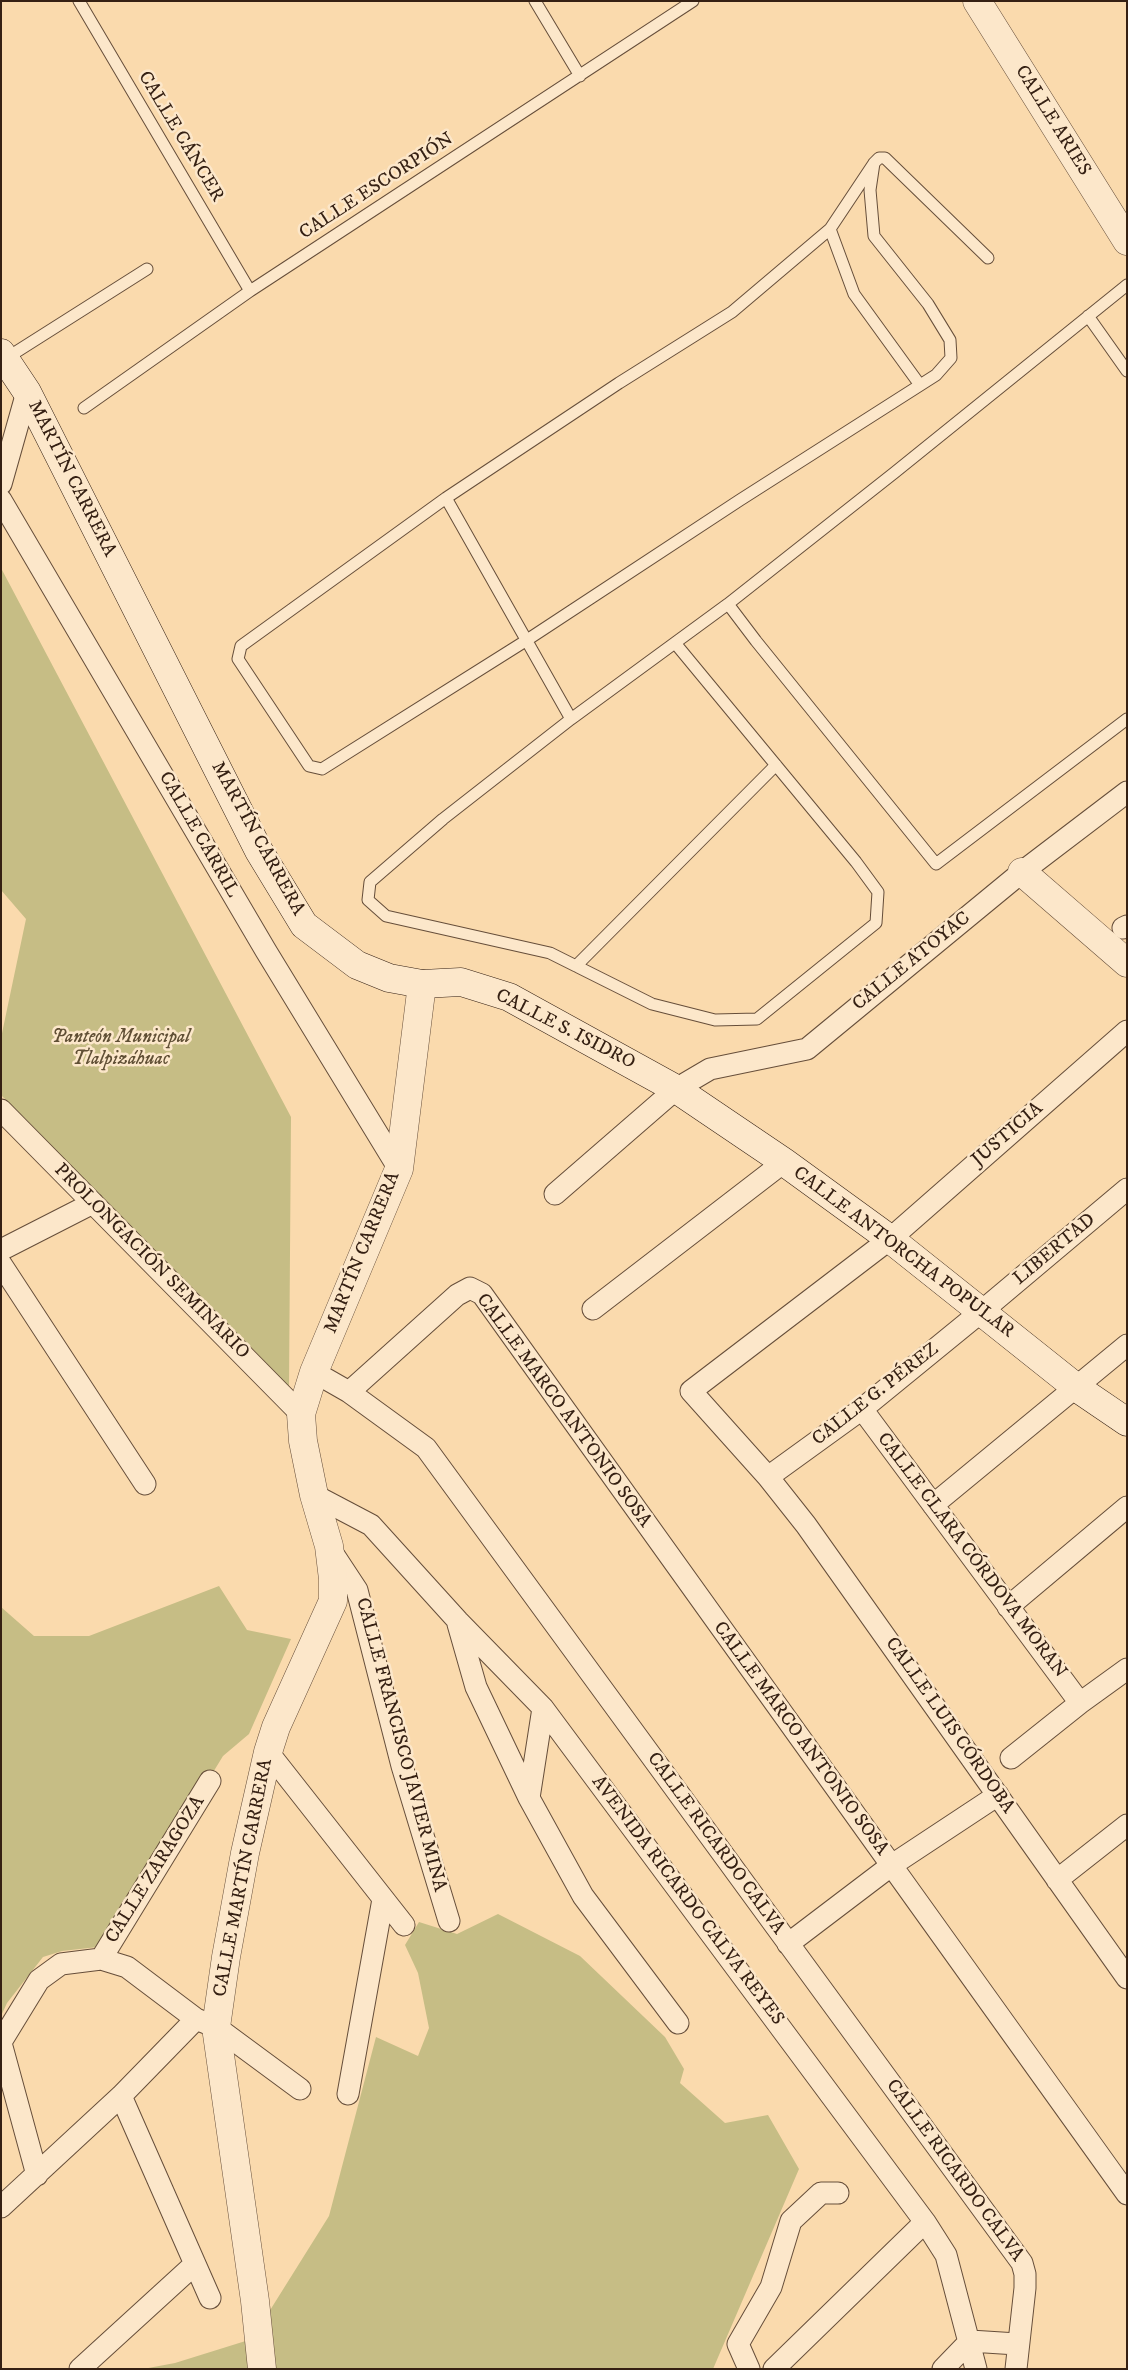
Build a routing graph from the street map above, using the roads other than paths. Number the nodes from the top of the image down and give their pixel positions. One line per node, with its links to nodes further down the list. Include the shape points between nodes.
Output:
1 (79, 1): 12 (lane, CALLE CÁNCER)
2 (535, 1): 5 (lane)
3 (693, 1): 5 (lane, CALLE ESCORPIÓN)
4 (978, 1): 8 (street, CALLE ARIES)
5 (580, 76): 12 (lane, CALLE ESCORPIÓN)
6 (874, 163): 7 (lane); 9 (lane, via 885,158); 16 (lane, via 870,190 874,236 928,304 950,340 951,358 936,375)
7 (830, 229): 16 (lane, via 854,294); 20 (lane, via 732,312)
8 (1127, 241)
9 (988, 258)
10 (147, 268): 14 (lane)
11 (1127, 285): 13 (lane)
12 (250, 291): 18 (lane, CALLE ESCORPIÓN)
13 (1088, 316): 15 (lane); 22 (lane)
14 (3, 356): 17 (street, MARTÍN CARRERA)
15 (1127, 371)
16 (920, 385): 23 (lane)
17 (27, 392): 19 (street); 32 (street, MARTÍN CARRERA, via 260,852 304,925 357,965 389,978)
18 (84, 408)
19 (1, 484)
20 (446, 498): 23 (lane); 23 (lane, via 241,646 238,660 309,766 322,769)
21 (1, 500): 37 (street, CALLE CARRIL)
22 (728, 604): 24 (lane); 25 (lane, via 936,864)
23 (527, 640): 26 (lane)
24 (675, 643): 26 (lane); 27 (lane)
25 (1127, 718)
26 (571, 719): 31 (lane, via 443,819 370,882 368,900 386,916 550,953)
27 (776, 765): 31 (lane); 31 (lane, via 878,892 876,923 757,1019 716,1020 652,1004)
28 (1127, 792): 29 (street, CALLE ATOYAC)
29 (1022, 872): 30 (street); 34 (street, CALLE ATOYAC, via 807,1048 710,1069)
30 (1127, 963)
31 (576, 966)
32 (422, 984): 34 (street, CALLE S. ISIDRO, via 461,982 509,997); 37 (street, MARTÍN CARRERA)
33 (1127, 1031): 41 (street, JUSTICIA)
34 (676, 1089): 36 (street, CALLE ANTORCHA POPULAR); 39 (street, CALLE ATOYAC)
35 (1, 1110): 40 (street, PROLONGACIÓN SEMINARIO)
36 (784, 1162): 41 (street, CALLE ANTORCHA POPULAR); 44 (street)
37 (398, 1169): 47 (street, MARTÍN CARRERA)
38 (1127, 1189): 45 (street, LIBERTAD)
39 (555, 1194)
40 (93, 1202): 42 (street); 52 (street, PROLONGACIÓN SEMINARIO)
41 (890, 1239): 45 (street, CALLE ANTORCHA POPULAR); 49 (street, JUSTICIA)
42 (1, 1250)
43 (1, 1264): 55 (street)
44 (593, 1309)
45 (982, 1311): 48 (street, CALLE ANTORCHA POPULAR); 51 (street, CALLE G. PÉREZ)
46 (1127, 1345): 48 (street)
47 (314, 1372): 50 (street, CALLE RICARDO CALVA); 52 (street, CALLE MARTÍN CARRERA)
48 (1077, 1388): 53 (street, CALLE ANTORCHA POPULAR); 57 (street)
49 (691, 1391): 54 (street, CALLE LUIS CÓRDOBA)
50 (348, 1392): 71 (street, CALLE MARCO ANTONIO SOSA, via 457,1295 470,1288 482,1294); 76 (street, CALLE RICARDO CALVA, via 426,1448)
51 (862, 1409): 54 (street, CALLE G. PÉREZ); 57 (street, CALLE CLARA CÓRDOVA MORAN)
52 (301, 1414): 56 (street, CALLE MARTÍN CARRERA)
53 (1127, 1422)
54 (768, 1477): 68 (street, CALLE LUIS CÓRDOBA, via 806,1525)
55 (145, 1484)
56 (314, 1494): 59 (street, CALLE MARTÍN CARRERA); 61 (street, AVENIDA RICARDO CALVA REYES, via 371,1525)
57 (933, 1506): 60 (street, CALLE CLARA CÓRDOVA MORAN)
58 (1127, 1507): 60 (street)
59 (329, 1546): 65 (street, CALLE MARTÍN CARRERA, via 334,1579 333,1601 276,1727); 74 (street, CALLE FRANCISCO JAVIER MINA, via 357,1590 402,1766)
60 (1008, 1607): 63 (street, CALLE CLARA CÓRDOVA MORAN)
61 (458, 1621): 64 (street, AVENIDA RICARDO CALVA REYES); 69 (street, via 476,1687)
62 (1127, 1669): 63 (street)
63 (1080, 1703): 66 (street)
64 (542, 1708): 69 (street); 89 (street, AVENIDA RICARDO CALVA REYES)
65 (268, 1752): 73 (street); 79 (street, CALLE MARTÍN CARRERA, via 244,1853 226,1957)
66 (1011, 1758)
67 (210, 1781): 77 (street, CALLE ZARAGOZA)
68 (998, 1795): 71 (street); 72 (street, CALLE LUIS CÓRDOBA)
69 (528, 1798): 80 (street, via 583,1896)
70 (1127, 1825): 72 (street)
71 (892, 1865): 76 (street); 87 (street, CALLE MARCO ANTONIO SOSA)
72 (1057, 1880): 78 (street, CALLE LUIS CÓRDOBA)
73 (383, 1900): 75 (street); 83 (street)
74 (449, 1921)
75 (404, 1925)
76 (788, 1944): 93 (street, CALLE RICARDO CALVA, via 1022,2263 1026,2274)
77 (101, 1959): 79 (street, via 126,1967); 81 (street, via 61,1964 39,1980)
78 (1127, 1978)
79 (206, 2023): 82 (street); 84 (street); 95 (street, CALLE MARTÍN CARRERA, via 255,2301)
80 (678, 2023)
81 (1, 2043): 85 (street)
82 (300, 2089)
83 (348, 2094)
84 (120, 2096): 85 (street); 90 (street)
85 (37, 2175): 88 (street)
86 (838, 2193): 96 (street, via 821,2193 791,2221 770,2287 738,2344)
87 (1127, 2194)
88 (1, 2207)
89 (926, 2222): 92 (street, AVENIDA RICARDO CALVA REYES, via 946,2255); 97 (street)
90 (195, 2264): 91 (street); 94 (street)
91 (210, 2298)
92 (970, 2341): 93 (street); 98 (street); 99 (street, AVENIDA RICARDO CALVA REYES)
93 (1017, 2344): 100 (street, CALLE RICARDO CALVA)
94 (80, 2369)
95 (262, 2369)
96 (749, 2369)
97 (774, 2369)
98 (943, 2369)
99 (976, 2369)
100 (1016, 2369)

